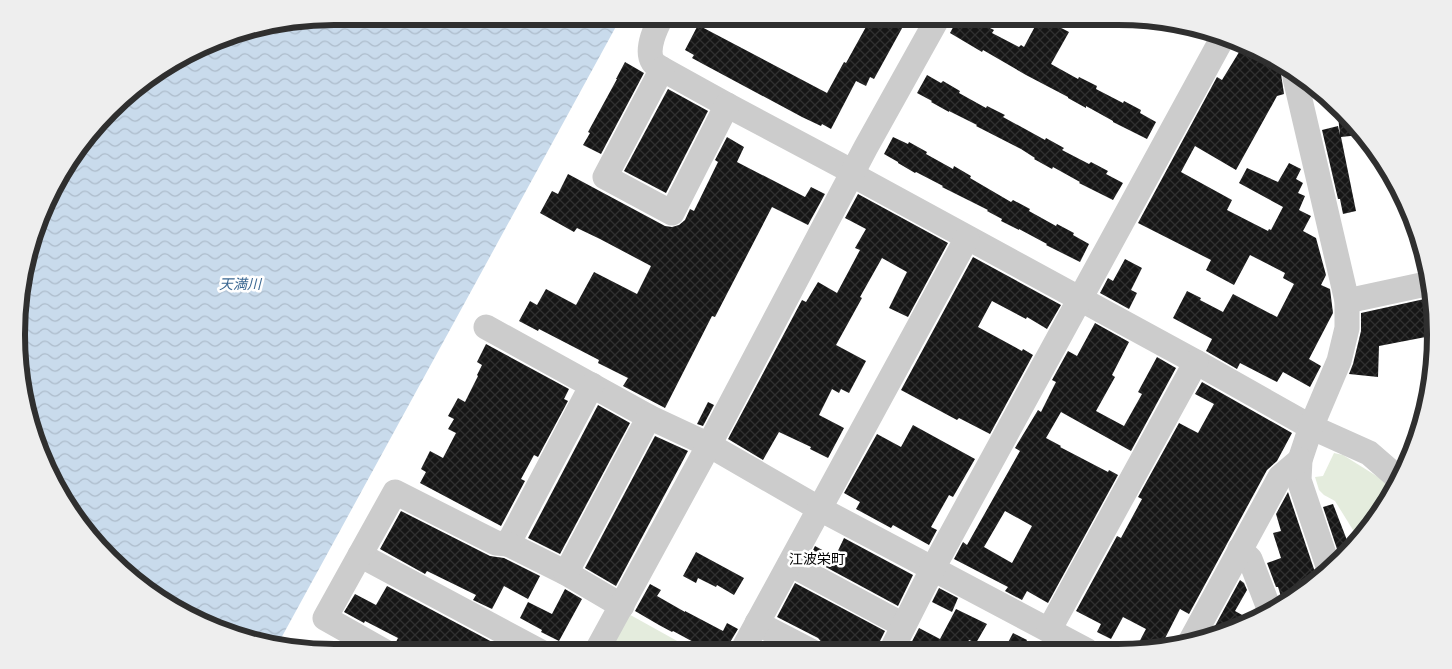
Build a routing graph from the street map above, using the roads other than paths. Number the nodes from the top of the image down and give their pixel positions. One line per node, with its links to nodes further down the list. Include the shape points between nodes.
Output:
1 (657, 25): 4 (street, via 649,52 653,62)
2 (934, 25): 7 (street)
3 (1220, 42): 10 (street)
4 (662, 69): 6 (street); 6 (street, via 605,177 672,213)
5 (1296, 82): 11 (street)
6 (727, 105): 7 (street)
7 (853, 172): 8 (street); 17 (street)
8 (967, 238): 10 (street); 20 (street)
9 (1423, 285): 11 (street)
10 (1079, 299): 13 (street); 26 (street)
11 (1347, 301): 16 (street, via 1347,328 1339,361)
12 (486, 327): 14 (street)
13 (1196, 362): 16 (street); 32 (street)
14 (592, 385): 15 (street); 21 (street)
15 (649, 417): 17 (street); 27 (street)
16 (1311, 427): 18 (street); 19 (street, via 1369,453)
17 (709, 445): 20 (street); 29 (street)
18 (1300, 460): 22 (street, via 1280,477); 24 (street, via 1299,480)
19 (1393, 474)
20 (820, 509): 25 (street); 26 (street)
21 (508, 544): 23 (street, via 496,543 395,492); 27 (street)
22 (1240, 549): 28 (street, via 1250,559); 33 (street)
23 (360, 555): 34 (street, via 325,618); 35 (street)
24 (1327, 562)
25 (790, 564): 30 (street); 31 (street)
26 (933, 568): 31 (street); 32 (street)
27 (566, 573): 29 (street)
28 (1268, 605)
29 (622, 606): 36 (street)
30 (757, 624): 37 (street); 38 (street)
31 (904, 625): 39 (street)
32 (1049, 630): 40 (street)
33 (1194, 634)
34 (371, 644)
35 (526, 644)
36 (601, 644)
37 (746, 644)
38 (797, 644)
39 (894, 644)
40 (1075, 644)

